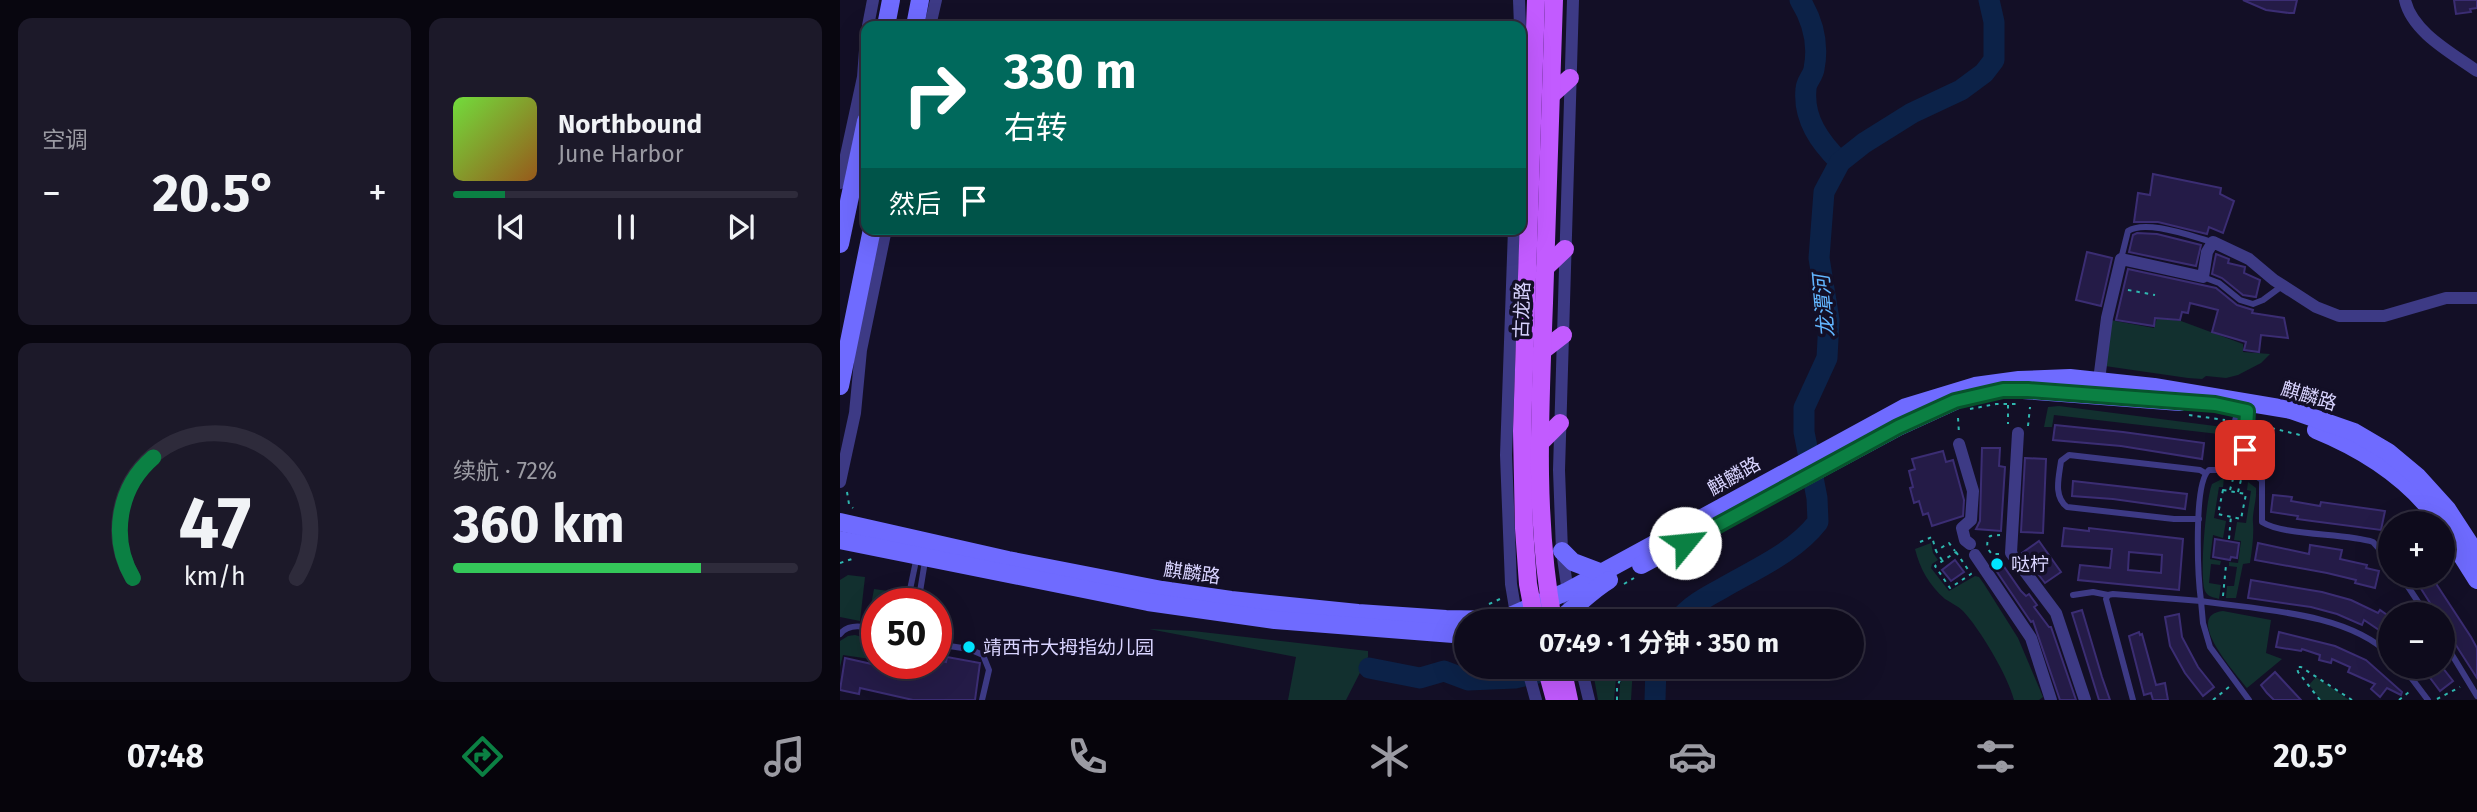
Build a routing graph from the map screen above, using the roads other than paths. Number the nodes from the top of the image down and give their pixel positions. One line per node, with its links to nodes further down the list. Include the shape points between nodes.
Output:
1 (873, 0): 10 (street)
2 (891, 0): 11 (main road)
3 (920, 0): 12 (main road)
4 (936, 0): 13 (street)
5 (1519, 0): 14 (street)
6 (1536, 0): 27 (main road, 古龙路)
7 (1554, 0): 18 (main road, 古龙路)
8 (1573, 0): 16 (street)
9 (2405, 0): 15 (street, via 2409,15 2429,35)
10 (869, 21)
11 (887, 21)
12 (916, 21)
13 (931, 21)
14 (1520, 21)
15 (2477, 71)
16 (1570, 78): 18 (main road); 26 (street)
17 (861, 87): 20 (street)
18 (1551, 95): 30 (main road, 古龙路)
19 (861, 145): 25 (main road)
20 (840, 183)
21 (871, 235): 37 (main road)
22 (885, 235): 49 (street, via 860,351)
23 (1514, 235): 29 (street)
24 (2213, 242): 28 (lane, via 2136,226 2128,231); 31 (street); 32 (street, via 2249,259)
25 (840, 244)
26 (1565, 248): 30 (main road); 34 (street)
27 (1528, 251): 29 (main road); 40 (main road, 古龙路)
28 (2121, 259): 31 (street); 36 (street)
29 (1512, 262): 42 (street)
30 (1545, 268): 35 (main road, 古龙路)
31 (2203, 276): 32 (lane, via 2253,304)
32 (2282, 286): 33 (street, via 2316,307 2349,317 2384,316 2446,298)
33 (2477, 298)
34 (1563, 335): 35 (main road); 39 (street)
35 (1541, 352): 43 (main road, 古龙路)
36 (2099, 380): 45 (main road, 麒麟路, via 2019,380 1952,391 1897,411); 59 (main road, 麒麟路, via 2291,410 2354,432 2418,477 2447,509)
37 (840, 386)
38 (2241, 416): 45 (main road, 麒麟路, via 2215,404 2003,390 1955,401); 46 (lane); 47 (lane); 51 (main road, 麒麟路, via 2300,424 2354,446 2406,484)
39 (1560, 423): 43 (main road); 57 (street)
40 (1522, 431): 42 (main road); 69 (main road, 古龙路, via 1528,584)
41 (2018, 433): 91 (street, via 2011,553 2056,613)
42 (1507, 442): 68 (street, via 1508,538)
43 (1539, 444): 70 (main road, 古龙路)
44 (1959, 444): 90 (street, via 1973,491 1971,520 1962,528 1965,540 2031,638)
45 (1840, 450): 50 (main road, 麒麟路)
46 (2237, 469): 47 (lane); 48 (lane)
47 (2251, 472): 56 (lane, via 2264,486 2262,522 2374,542)
48 (2205, 473): 52 (lane); 52 (lane, via 2069,455 2061,461 2058,491 2067,507)
49 (844, 484)
50 (1778, 484): 60 (main road, 麒麟路); 73 (main road, 麒麟路, via 1663,555 1607,582)
51 (2430, 511)
52 (2199, 519): 67 (lane)
53 (840, 522): 74 (main road, 麒麟路, via 1135,586 1231,600)
54 (840, 540): 58 (main road, 麒麟路)
55 (2455, 545): 61 (main road, 麒麟路)
56 (2378, 547)
57 (1562, 551): 60 (main road, via 1573,562); 64 (street)
58 (922, 555): 62 (lane); 63 (lane); 77 (main road, 麒麟路, via 1197,610)
59 (2477, 555)
60 (1602, 573): 64 (main road, 麒麟路)
61 (2477, 580)
62 (912, 588)
63 (919, 588)
64 (1568, 591): 71 (main road, 麒麟路); 72 (street)
65 (2108, 594): 66 (lane); 67 (lane); 92 (lane, via 2107,608)
66 (2073, 595)
67 (2201, 601): 78 (lane, via 2325,622); 93 (lane, via 2210,647)
68 (1515, 609)
69 (1539, 609)
70 (1539, 609)
71 (1541, 609)
72 (1565, 609)
73 (1573, 609)
74 (1454, 619)
75 (861, 627): 76 (lane)
76 (840, 634)
77 (1454, 634)
78 (2378, 645)
79 (952, 646): 86 (lane, via 983,655 989,670)
80 (2455, 660): 85 (lane)
81 (1545, 679): 87 (street)
82 (1548, 679): 88 (main road)
83 (1584, 679): 89 (street)
84 (2413, 679): 94 (lane)
85 (2477, 696)
86 (982, 700)
87 (1536, 700)
88 (1569, 700)
89 (1589, 700)
90 (2051, 700)
91 (2085, 700)
92 (2133, 700)
93 (2249, 700)
94 (2428, 700)

